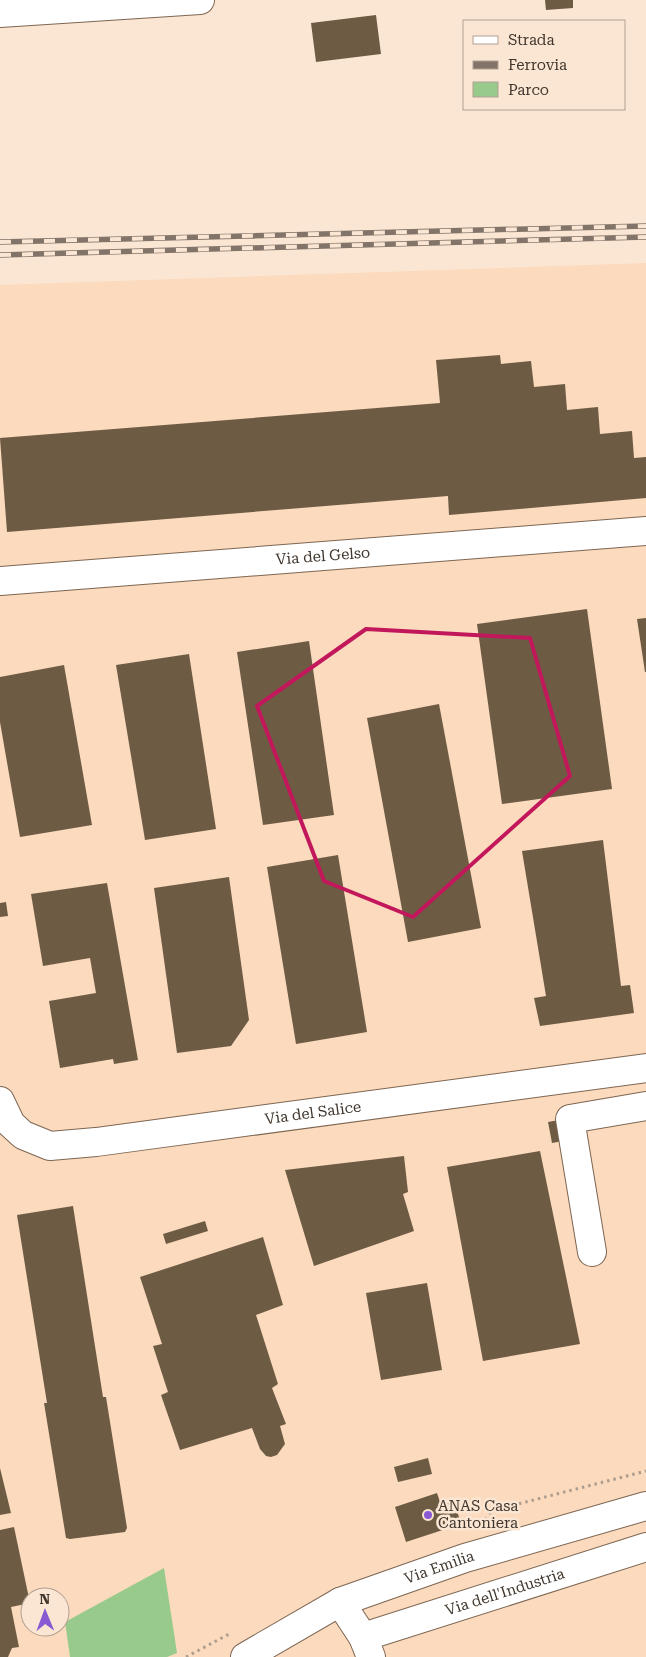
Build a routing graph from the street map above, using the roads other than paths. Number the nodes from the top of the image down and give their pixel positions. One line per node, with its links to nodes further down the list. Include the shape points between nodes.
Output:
1 (200, 0): 2 (street)
2 (0, 14)
3 (646, 531): 4 (street, Via del Gelso)
4 (0, 581)
5 (646, 1068): 6 (street, Via del Salice, via 50,1146 23,1135 11,1124)
6 (0, 1101)
7 (646, 1106): 8 (street, via 570,1119)
8 (592, 1252)
9 (646, 1506): 11 (street, Via Emilia, via 465,1558)
10 (646, 1547): 12 (street, Via dell'Industria)
11 (340, 1602): 12 (street); 13 (street, Via Emilia)
12 (368, 1647)
13 (245, 1657)

